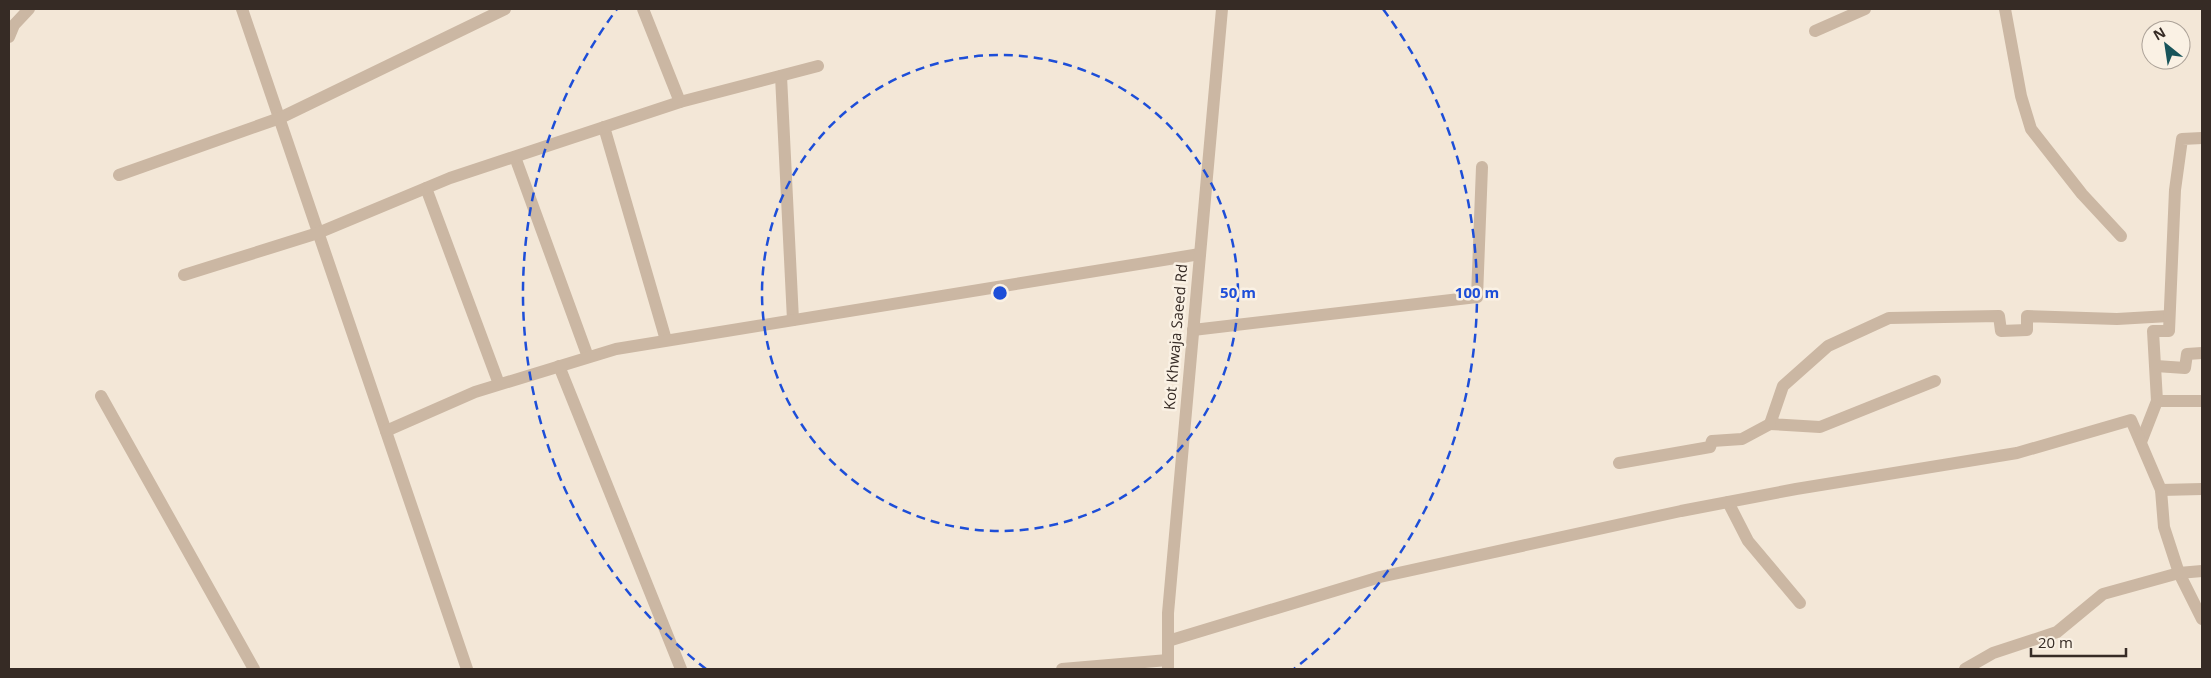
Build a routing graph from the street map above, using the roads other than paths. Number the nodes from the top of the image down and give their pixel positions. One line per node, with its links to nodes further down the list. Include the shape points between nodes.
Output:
1 (29, 9): 9 (street, via 14,25)
2 (242, 9): 13 (street)
3 (505, 9): 13 (street)
4 (643, 9): 12 (street)
5 (1222, 9): 22 (street, Kot Khwaja Saeed Rd)
6 (1865, 9): 8 (street)
7 (2005, 9): 21 (street, via 2021,96 2031,129 2082,194)
8 (1815, 31)
9 (9, 37)
10 (818, 66): 11 (street)
11 (781, 76): 12 (street); 25 (street)
12 (680, 102): 14 (street)
13 (280, 118): 18 (street); 20 (street)
14 (604, 127): 16 (street); 27 (street)
15 (2202, 138): 24 (street, via 2182,140 2175,190)
16 (515, 157): 19 (street); 29 (street)
17 (1482, 167): 26 (street, via 1477,298)
18 (119, 175)
19 (426, 188): 20 (street); 33 (street)
20 (318, 232): 23 (street); 38 (street)
21 (2121, 236)
22 (1200, 254): 25 (street); 26 (street, Kot Khwaja Saeed Rd)
23 (184, 275)
24 (2170, 316): 31 (street, via 2169,331 2153,330); 37 (street, via 2118,319 2027,316 2027,330 2001,331 1999,316 1889,318 1828,346 1783,386)
25 (793, 320): 27 (street)
26 (1193, 330): 48 (street, Kot Khwaja Saeed Rd)
27 (666, 340): 29 (street, via 616,348)
28 (2202, 353): 31 (street, via 2186,354 2185,368)
29 (588, 357): 30 (street)
30 (560, 366): 33 (street); 52 (street)
31 (2156, 366): 35 (street)
32 (1935, 382): 37 (street, via 1820,427)
33 (499, 384): 38 (street)
34 (101, 396): 50 (street)
35 (2158, 401): 36 (street); 39 (street)
36 (2202, 401)
37 (1770, 424): 40 (street, via 1742,439 1712,440 1710,447)
38 (386, 431): 51 (street)
39 (2141, 442): 42 (street); 43 (street, via 2131,420 2017,453)
40 (1619, 463)
41 (2202, 489): 42 (street)
42 (2161, 490): 45 (street, via 2164,528)
43 (1728, 502): 46 (street, via 1748,541); 48 (street, via 1380,577)
44 (2202, 571): 45 (street)
45 (2179, 573): 47 (street); 54 (street, via 2102,594 2057,632 1992,654)
46 (1800, 603)
47 (2202, 619)
48 (1168, 641): 49 (street, Kot Khwaja Saeed Rd)
49 (1168, 665): 53 (street)
50 (254, 669)
51 (467, 669)
52 (681, 669)
53 (1062, 669)
54 (1965, 669)

